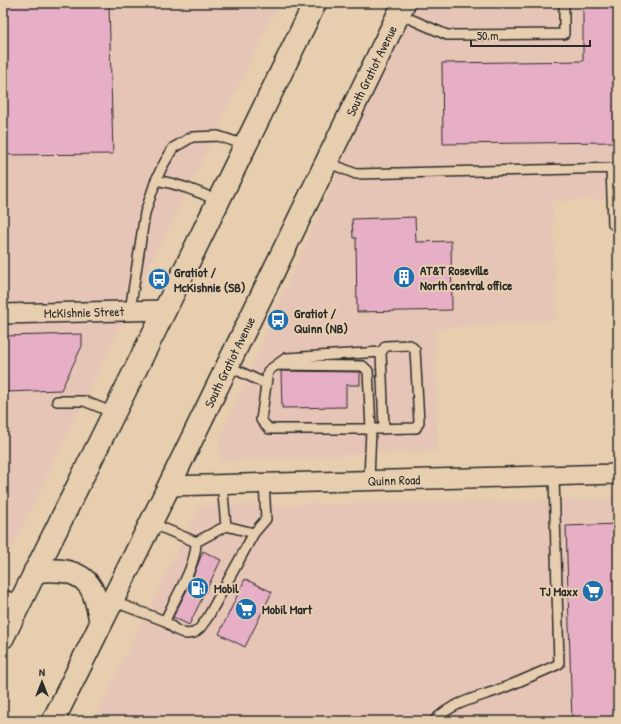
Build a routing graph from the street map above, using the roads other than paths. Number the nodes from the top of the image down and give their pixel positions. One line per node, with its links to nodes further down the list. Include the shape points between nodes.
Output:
1 (315, 3): 4 (main road)
2 (564, 3): 3 (lane, via 564,34 447,35)
3 (402, 8): 5 (main road, South Gratiot Avenue)
4 (245, 146): 7 (lane, via 218,136 192,137 173,148); 8 (main road)
5 (327, 162): 6 (lane, via 356,174); 15 (main road, South Gratiot Avenue)
6 (614, 168): 9 (lane, via 612,224)
7 (156, 180): 8 (lane, via 192,189); 11 (lane, via 145,213)
8 (218, 201): 10 (main road)
9 (618, 224)
10 (165, 310): 11 (street, McKishnie Street); 18 (main road)
11 (130, 311): 12 (street, McKishnie Street)
12 (3, 314)
13 (380, 352): 14 (lane, via 286,358); 20 (lane); 20 (lane, via 386,346 410,345 415,350 419,422 416,428)
14 (276, 365): 16 (lane, via 268,371); 19 (lane, via 363,366 368,370)
15 (228, 366): 16 (lane); 26 (main road, South Gratiot Avenue)
16 (266, 384): 19 (lane, via 261,420 269,429)
17 (57, 401): 18 (lane, via 84,401)
18 (114, 413): 31 (main road)
19 (371, 429): 20 (lane); 23 (lane)
20 (384, 429)
21 (618, 474): 22 (street, Quinn Road)
22 (554, 476): 23 (street, Quinn Road); 38 (lane, via 559,664 460,703)
23 (369, 480): 24 (street, Quinn Road)
24 (264, 483): 25 (street, Quinn Road); 29 (lane, via 266,519)
25 (222, 484): 26 (street, Quinn Road); 28 (lane)
26 (169, 486): 27 (main road, South Gratiot Avenue)
27 (151, 523): 30 (lane); 33 (main road, South Gratiot Avenue)
28 (226, 526): 29 (lane); 30 (lane)
29 (254, 534): 34 (lane, via 200,628 194,633 186,634)
30 (196, 542): 34 (lane, via 189,570)
31 (36, 571): 32 (main road); 35 (main road, via 56,569 71,572 85,580 93,592)
32 (12, 598): 36 (main road)
33 (112, 601): 34 (lane); 35 (main road, South Gratiot Avenue)
34 (165, 621)
35 (101, 623): 37 (main road, South Gratiot Avenue)
36 (3, 637)
37 (53, 721)
38 (434, 721)

